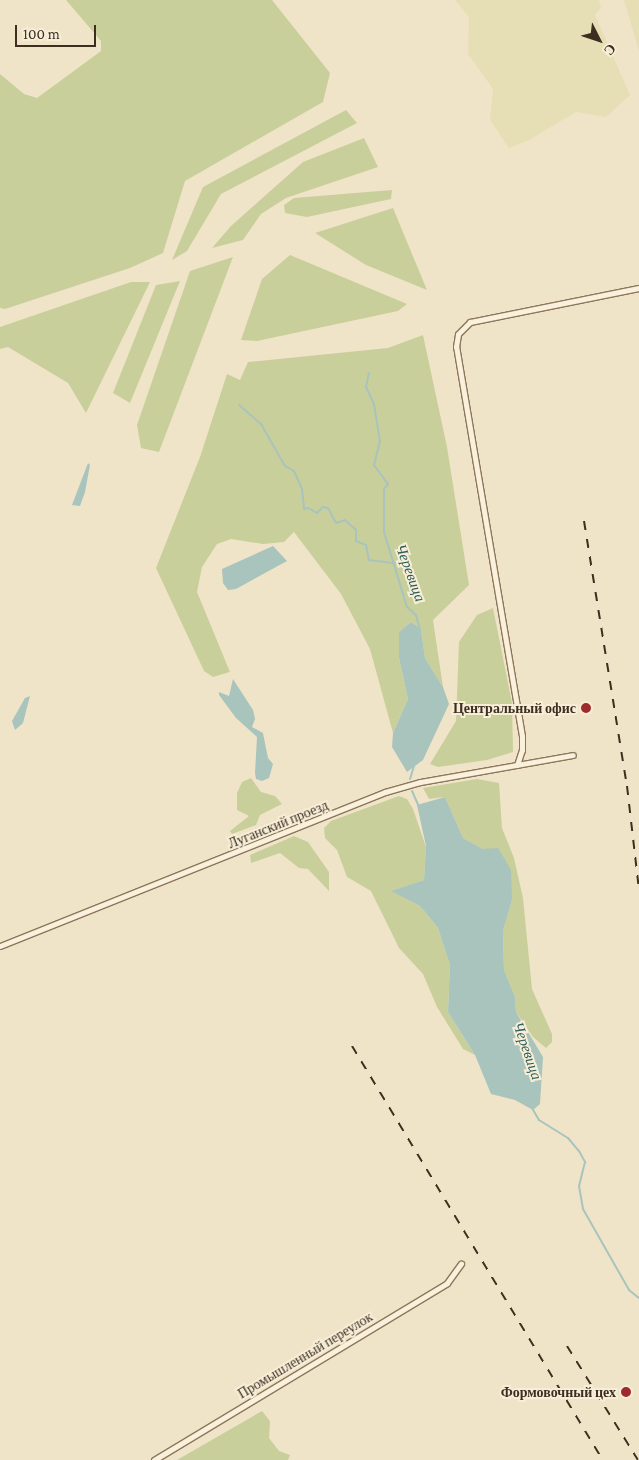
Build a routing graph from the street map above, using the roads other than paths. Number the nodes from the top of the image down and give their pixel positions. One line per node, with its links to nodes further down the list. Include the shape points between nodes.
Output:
1 (639, 288): 3 (street, via 470,322 458,334 456,347 522,736)
2 (573, 755): 3 (street, Луганский проезд)
3 (517, 765): 4 (street, Луганский проезд, via 420,782 385,792)
4 (0, 946)
5 (461, 1264): 6 (street, Промышленный переулок, via 447,1283)
6 (154, 1460)

